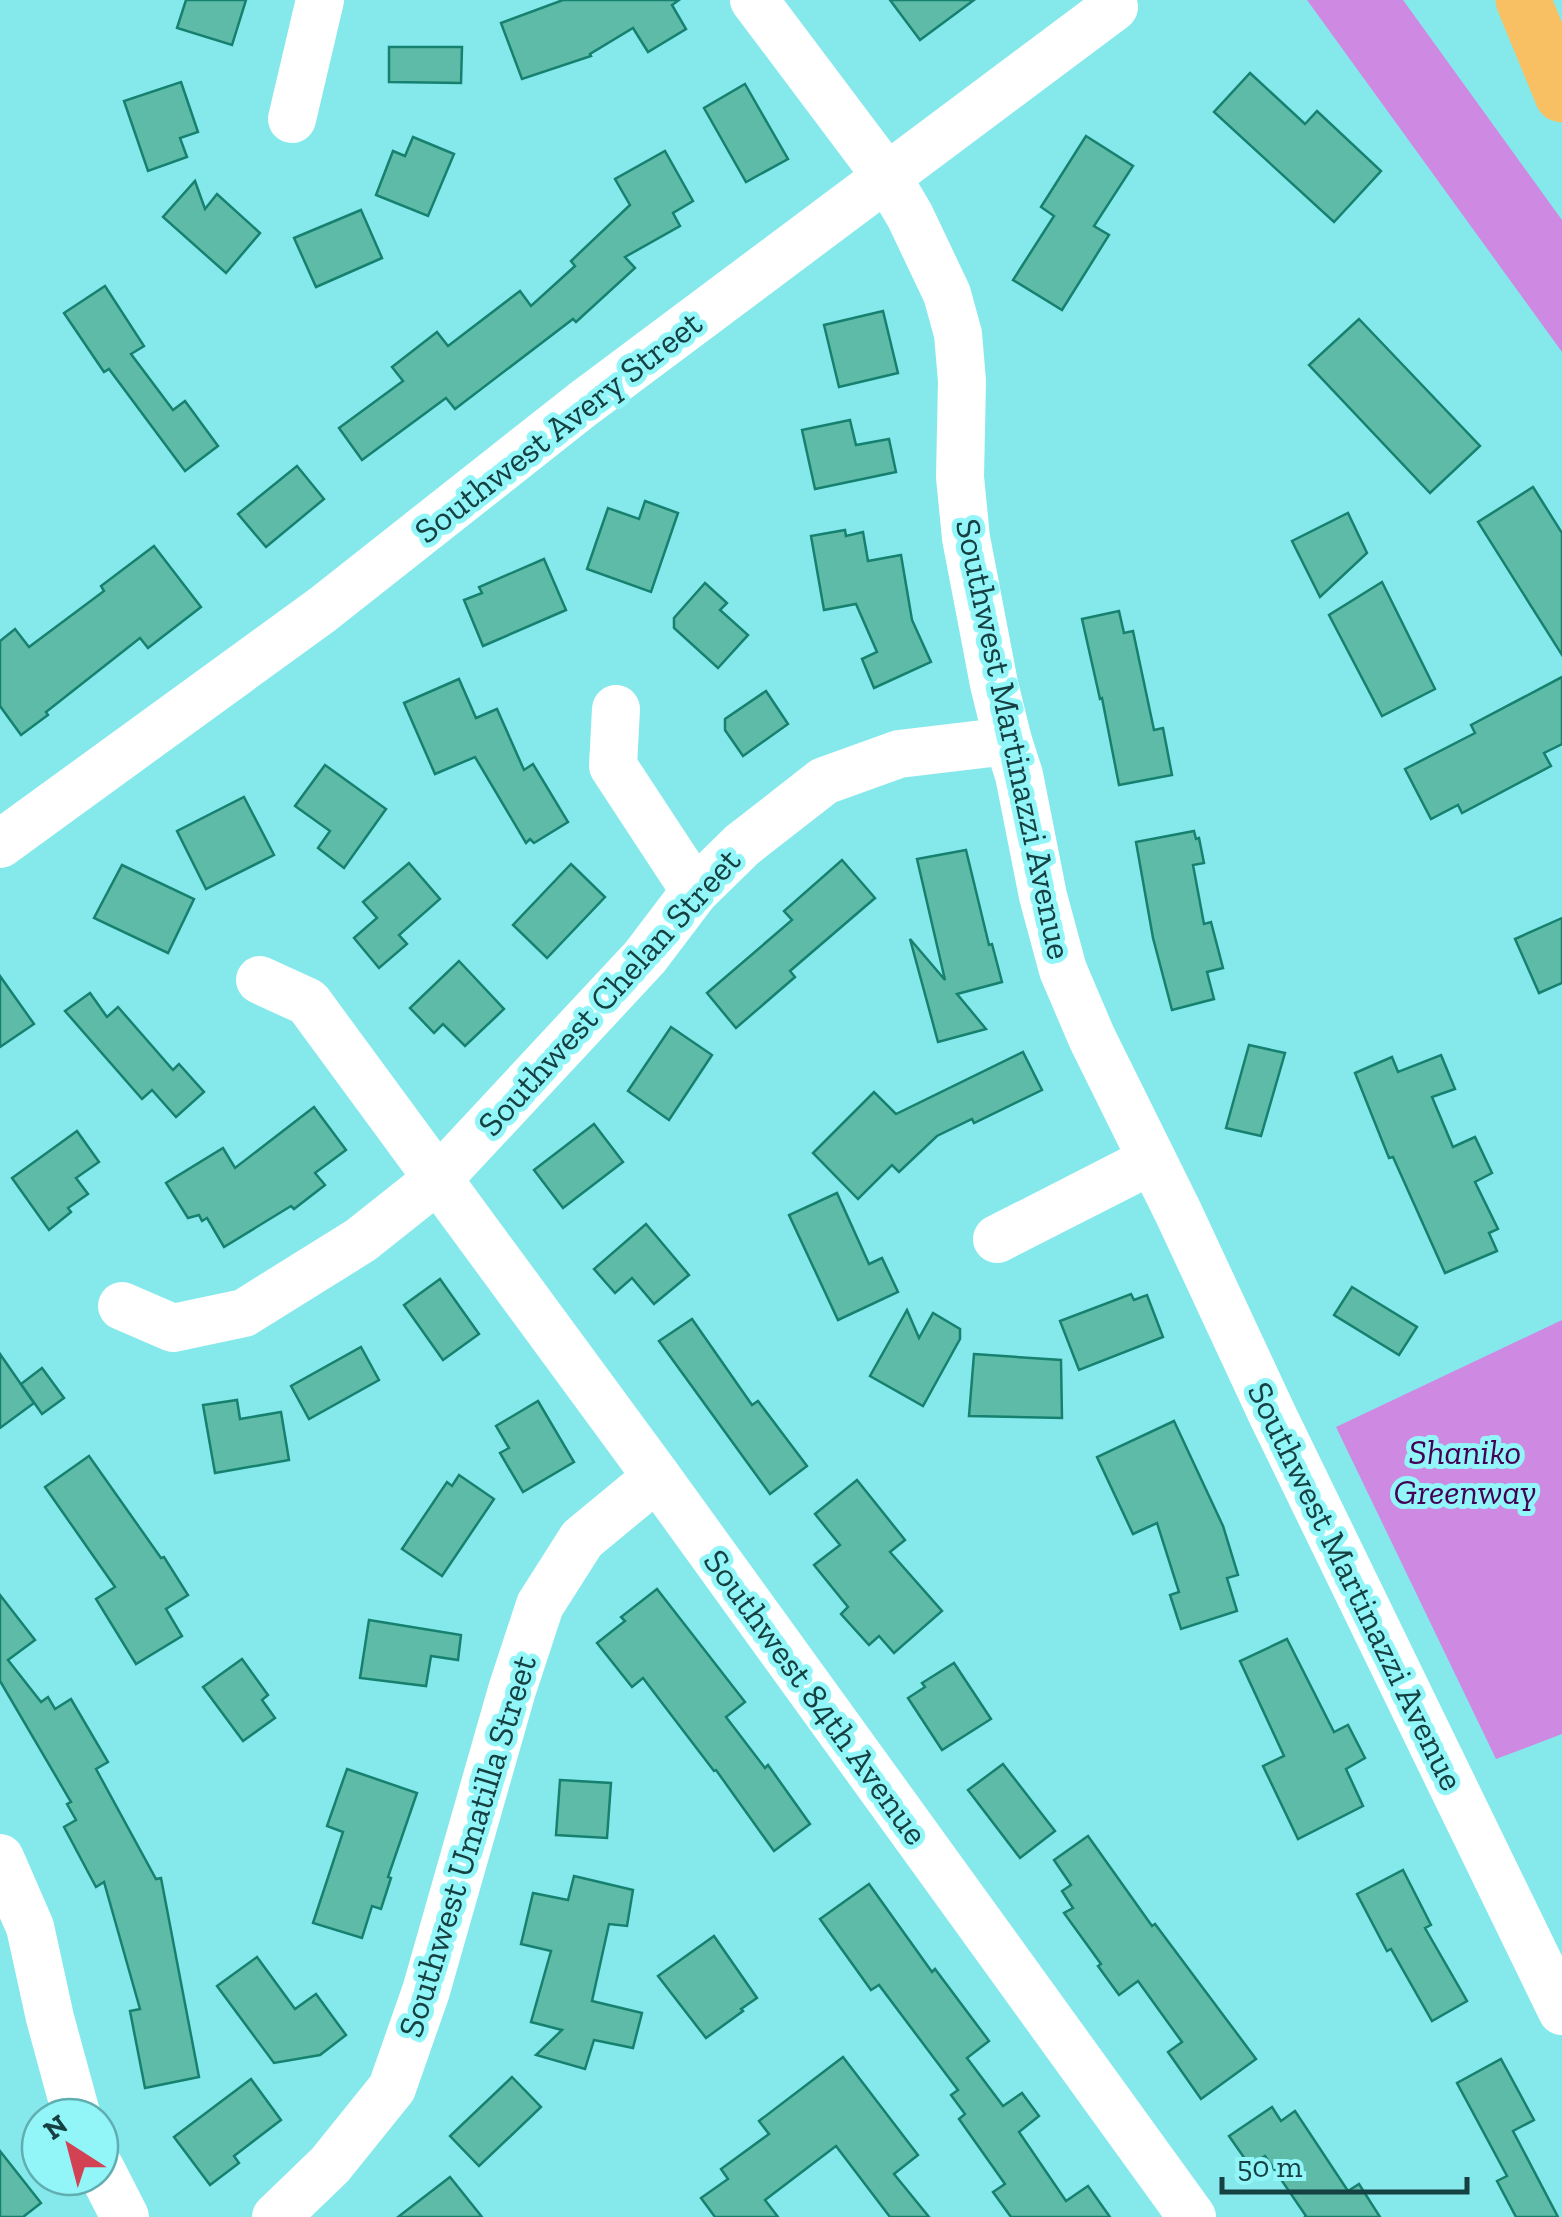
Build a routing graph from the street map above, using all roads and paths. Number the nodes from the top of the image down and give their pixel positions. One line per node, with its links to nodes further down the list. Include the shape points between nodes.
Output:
1 (320, 0): 6 (street)
2 (754, 0): 7 (street, Southwest Martinazzi Avenue)
3 (1523, 0): 5 (highway)
4 (1114, 7): 7 (street, Southwest Avery Street)
5 (1562, 95)
6 (292, 119)
7 (887, 177): 9 (street, Southwest Martinazzi Avenue, via 932,259 958,334 966,538); 10 (street, Southwest Avery Street, via 322,610)
8 (616, 709): 11 (street, via 613,766)
9 (1008, 741): 11 (street, Southwest Chelan Street, via 899,754 824,782 742,844); 13 (street, Southwest Martinazzi Avenue, via 1063,970)
10 (0, 844)
11 (694, 891): 14 (street, Southwest Chelan Street, via 645,958)
12 (260, 980): 14 (street, Southwest 84th Avenue, via 308,1002)
13 (1152, 1160): 15 (street); 19 (street, Southwest Martinazzi Avenue, via 1272,1416)
14 (439, 1178): 16 (street, Southwest Chelan Street, via 361,1240 244,1313 173,1328); 17 (street, Southwest 84th Avenue)
15 (997, 1240)
16 (122, 1306)
17 (657, 1476): 22 (street, Southwest Umatilla Street, via 582,1538 540,1605 392,2088 330,2165); 23 (street, Southwest 84th Avenue)
18 (0, 1858): 21 (street, via 30,1926)
19 (1549, 1950): 20 (street, Southwest Martinazzi Avenue)
20 (1562, 2011)
21 (71, 2097)
22 (276, 2217)
23 (1192, 2217)

